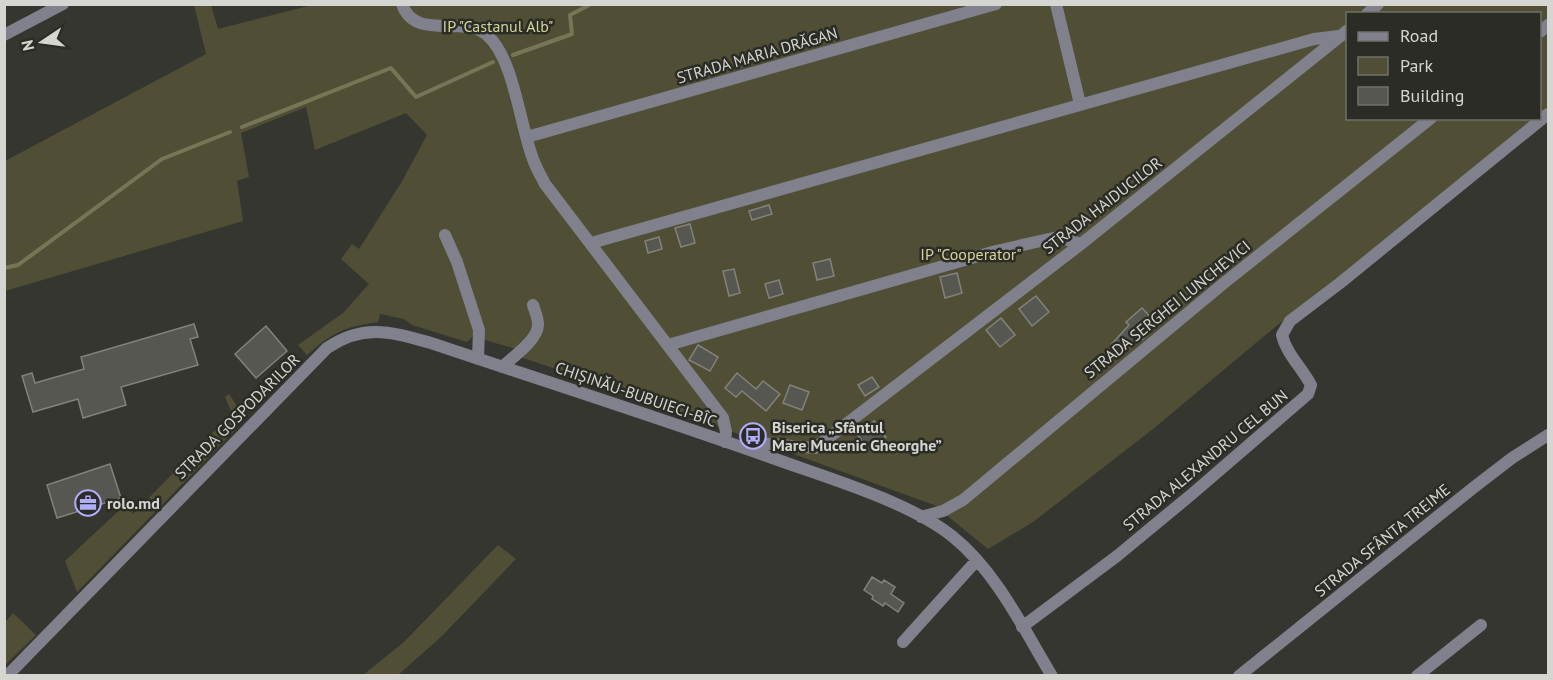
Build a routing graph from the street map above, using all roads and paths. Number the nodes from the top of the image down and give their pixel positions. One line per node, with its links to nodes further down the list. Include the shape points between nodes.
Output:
1 (63, 4): 6 (street)
2 (402, 4): 10 (street, via 412,20 441,27 472,26 496,44)
3 (996, 4): 10 (street, STRADA MARIA DRĂGAN)
4 (1056, 4): 7 (street)
5 (1343, 33): 7 (street); 13 (street, STRADA HAIDUCILOR)
6 (4, 35)
7 (1080, 104): 12 (street)
8 (1428, 120): 22 (street, STRADA SERGHEI LUNCHEVICI, via 963,500)
9 (1541, 120): 25 (street, STRADA ALEXANDRU CEL BUN, via 1290,321 1282,335 1311,385 1308,394 1117,556)
10 (527, 137): 12 (street, via 545,184)
11 (445, 235): 17 (street, via 479,330)
12 (591, 243): 16 (street)
13 (1081, 244): 16 (street, via 1058,237 996,251); 21 (street, STRADA HAIDUCILOR, via 815,448 758,443)
14 (533, 306): 18 (street, via 537,333)
15 (377, 331): 17 (street, CHIȘINĂU-BUBUIECI-BÎC); 27 (street, STRADA GOSPODARILOR, via 349,336 327,348)
16 (668, 345): 20 (street, via 723,418)
17 (478, 358): 18 (street, CHIȘINĂU-BUBUIECI-BÎC)
18 (502, 367): 20 (street, CHIȘINĂU-BUBUIECI-BÎC)
19 (1548, 435): 29 (street, STRADA SFÂNTA TREIME, via 1473,488)
20 (725, 442): 21 (street, CHIȘINĂU-BUBUIECI-BÎC)
21 (747, 449): 22 (street, CHIȘINĂU-BUBUIECI-BÎC)
22 (921, 517): 23 (street, CHIȘINĂU-BUBUIECI-BÎC, via 952,536)
23 (977, 560): 25 (street, CHIȘINĂU-BUBUIECI-BÎC); 26 (street)
24 (1481, 625): 30 (street)
25 (1022, 627): 28 (street, CHIȘINĂU-BUBUIECI-BÎC)
26 (903, 642)
27 (7, 675)
28 (1052, 675)
29 (1239, 675)
30 (1418, 675)

